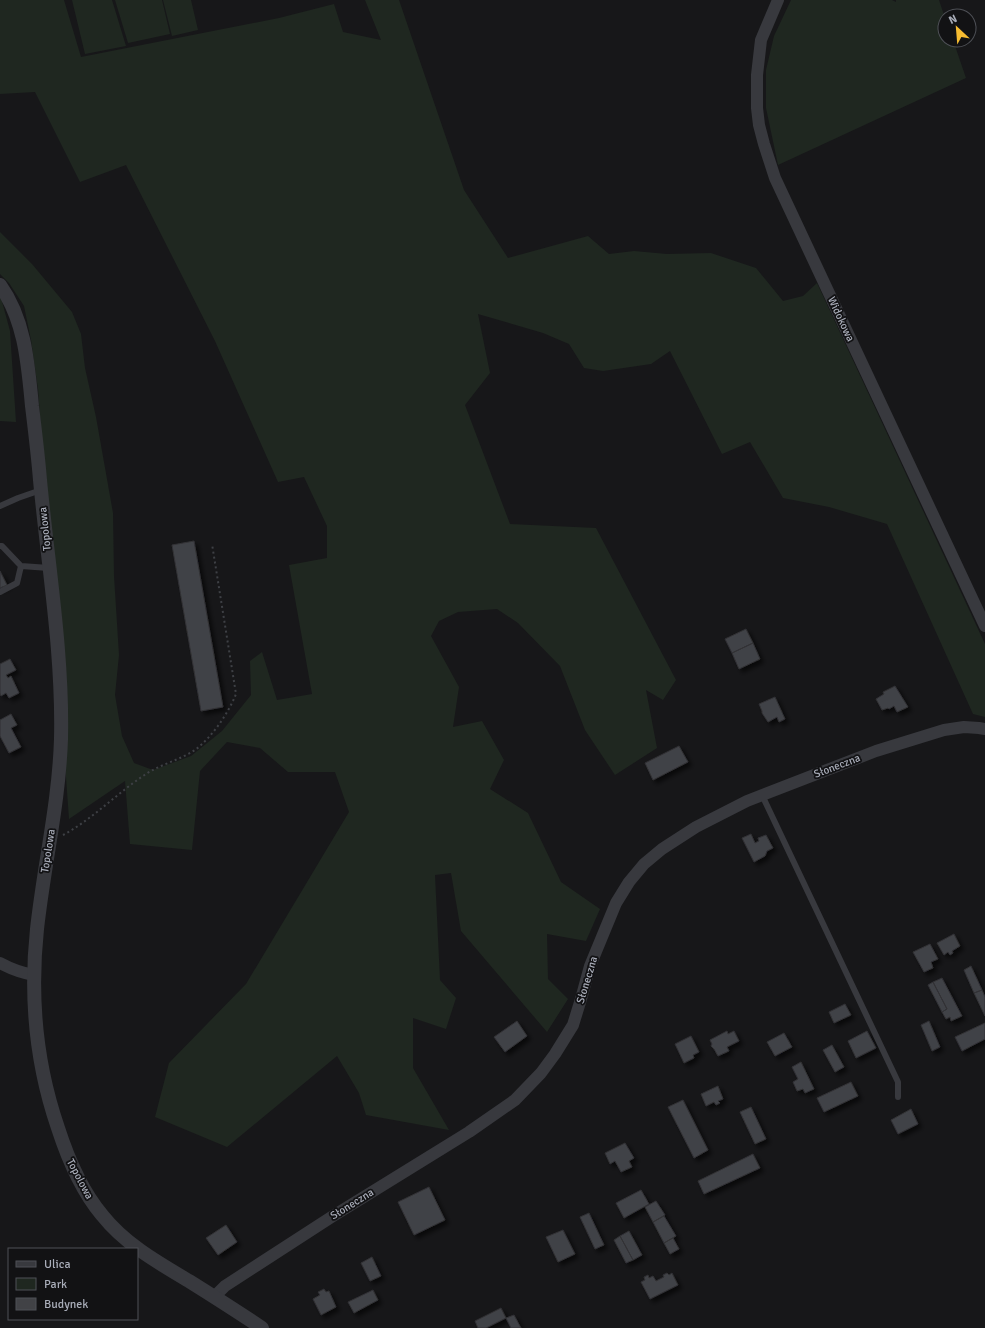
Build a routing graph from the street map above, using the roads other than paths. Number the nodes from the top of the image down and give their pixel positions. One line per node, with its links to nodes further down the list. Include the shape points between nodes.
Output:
1 (778, 0): 9 (street, Widokowa, via 758,52 757,108 764,144 778,185)
2 (0, 284): 3 (street, Topolowa, via 14,308 22,331)
3 (41, 490): 4 (lane); 7 (street, Topolowa)
4 (0, 506)
5 (0, 546): 6 (lane)
6 (21, 566): 7 (lane); 8 (lane, via 17,583)
7 (50, 568): 13 (street, Topolowa, via 61,716 59,766 38,917)
8 (0, 592)
9 (985, 626)
10 (985, 729): 11 (street, Słoneczna, via 964,727 944,730 876,751)
11 (762, 796): 14 (lane, via 898,1082); 17 (street, Słoneczna, via 696,827 662,849 644,864 629,882 607,922 590,966 573,1025 541,1073 515,1100 469,1132 225,1286)
12 (0, 963): 13 (street)
13 (34, 975): 15 (street, Topolowa, via 36,1028 48,1097 74,1172 106,1220)
14 (898, 1097)
15 (136, 1248)
16 (138, 1249): 17 (street, Topolowa)
17 (214, 1297): 18 (street, Topolowa)
18 (262, 1328)

